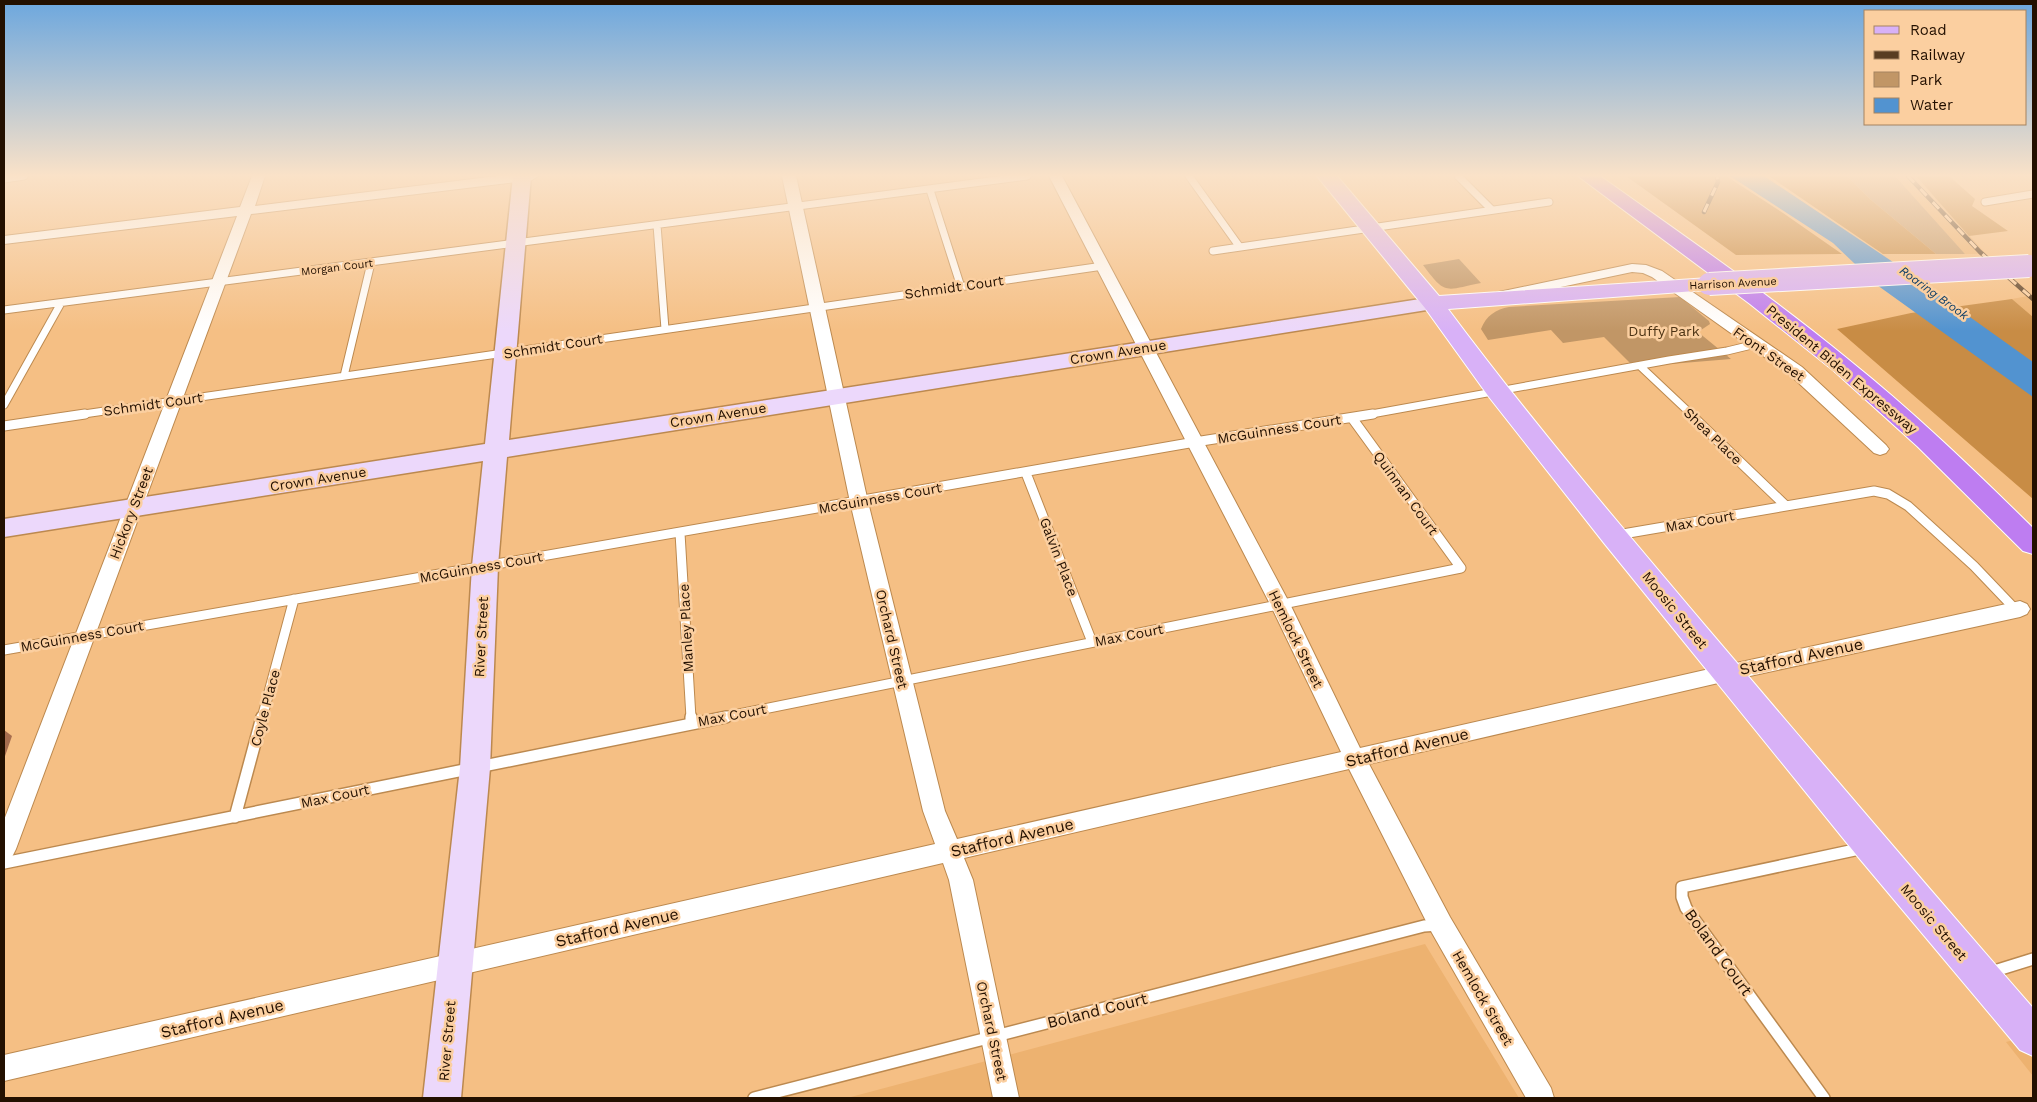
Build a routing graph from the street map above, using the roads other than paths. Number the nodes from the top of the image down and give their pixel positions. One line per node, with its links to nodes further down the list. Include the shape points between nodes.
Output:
1 (109, 227): 14 (street)
2 (241, 227): 21 (street, Hickory Street)
3 (518, 227): 15 (main road, River Street)
4 (638, 227): 15 (lane, Morgan Court)
5 (657, 227): 28 (lane)
6 (799, 227): 26 (street, Orchard Street)
7 (942, 227): 23 (lane)
8 (1083, 227): 19 (street, Hemlock Street)
9 (1225, 227): 16 (lane)
10 (1364, 227): 16 (lane)
11 (1367, 227): 25 (main road, Moosic Street)
12 (1660, 227): 51 (highway, President Biden Expressway, via 1812,341 1906,421)
13 (1677, 227): 47 (highway, President Biden Expressway, via 1748,276 1840,346 1937,428)
14 (4, 240)
15 (516, 243): 18 (lane, Morgan Court); 31 (main road, River Street)
16 (1238, 246): 17 (lane)
17 (1213, 251)
18 (371, 263): 21 (lane, Morgan Court); 33 (lane)
19 (1103, 266): 23 (lane, Schmidt Court); 30 (street, Hemlock Street)
20 (2031, 266): 22 (main road, Harrison Avenue, bridge)
21 (220, 282): 24 (lane, Morgan Court); 36 (street, Hickory Street)
22 (1675, 286): 25 (main road, Harrison Avenue); 29 (street, Front Street)
23 (962, 287): 26 (lane, Schmidt Court)
24 (61, 303): 27 (lane, Morgan Court); 37 (lane)
25 (1433, 303): 30 (main road, Crown Avenue); 34 (main road, Moosic Street)
26 (817, 307): 28 (lane, Schmidt Court); 35 (street, Orchard Street)
27 (4, 310)
28 (665, 329): 31 (lane, Schmidt Court)
29 (1756, 344): 32 (lane, McGuinness Court, via 1735,351 1664,359); 41 (street, Front Street, via 1796,371)
30 (1147, 347): 35 (main road, Crown Avenue); 40 (street, Hemlock Street)
31 (506, 353): 33 (lane, Schmidt Court); 42 (main road, River Street)
32 (1640, 366): 34 (lane, McGuinness Court); 45 (lane, Shea Place)
33 (344, 376): 36 (lane, Schmidt Court)
34 (1497, 391): 38 (lane, McGuinness Court); 50 (main road, Moosic Street)
35 (836, 397): 42 (main road, Crown Avenue); 44 (street, Orchard Street)
36 (174, 401): 39 (lane, Schmidt Court); 46 (street, Hickory Street)
37 (4, 405)
38 (1352, 418): 40 (lane, McGuinness Court); 53 (lane, Quinnan Court)
39 (4, 426)
40 (1194, 442): 43 (lane, McGuinness Court); 55 (street, Hemlock Street)
41 (1880, 449)
42 (497, 450): 46 (main road, Crown Avenue); 52 (main road, River Street)
43 (1026, 473): 44 (lane, McGuinness Court); 58 (lane, Galvin Place)
44 (859, 502): 49 (lane, McGuinness Court); 61 (street, Orchard Street)
45 (1786, 506): 50 (lane, Max Court); 56 (lane, Max Court, via 1874,491 1888,494 1908,506)
46 (133, 508): 48 (main road, Crown Avenue); 57 (street, Hickory Street)
47 (2033, 518)
48 (4, 528)
49 (680, 533): 52 (lane, McGuinness Court); 62 (lane, Manley Place)
50 (1614, 536): 60 (main road, Moosic Street)
51 (2033, 544)
52 (485, 566): 54 (lane, McGuinness Court); 64 (main road, River Street)
53 (1461, 568): 55 (lane, Max Court)
54 (294, 600): 57 (lane, McGuinness Court); 65 (lane, Coyle Place)
55 (1281, 606): 58 (lane, Max Court); 63 (street, Hemlock Street)
56 (2018, 609): 60 (street, Stafford Avenue)
57 (84, 636): 59 (lane, McGuinness Court); 67 (street, Hickory Street)
58 (1092, 642): 61 (lane, Max Court)
59 (4, 650)
60 (1727, 673): 63 (street, Stafford Avenue); 66 (main road, Moosic Street)
61 (902, 683): 62 (lane, Max Court); 68 (street, Orchard Street, via 934,811)
62 (691, 723): 64 (lane, Max Court)
63 (1355, 759): 68 (street, Stafford Avenue); 70 (street, Hemlock Street)
64 (475, 768): 65 (lane, Max Court); 72 (main road, River Street)
65 (235, 817): 69 (lane, Max Court)
66 (1871, 847): 73 (main road, Moosic Street); 81 (lane, Boland Court, via 1682,887 1686,908)
67 (4, 849)
68 (950, 852): 72 (street, Stafford Avenue); 74 (street, Orchard Street, via 960,880)
69 (4, 863)
70 (1441, 925): 74 (lane, Boland Court, via 1424,926); 80 (street, Hemlock Street)
71 (2033, 959): 73 (lane)
72 (455, 964): 76 (street, Stafford Avenue); 77 (main road, River Street)
73 (1979, 975): 75 (main road, Moosic Street)
74 (992, 1036): 78 (lane, Boland Court); 79 (street, Orchard Street)
75 (2033, 1037)
76 (4, 1068)
77 (442, 1098)
78 (754, 1098)
79 (1006, 1098)
80 (1541, 1098)
81 (1824, 1098)

